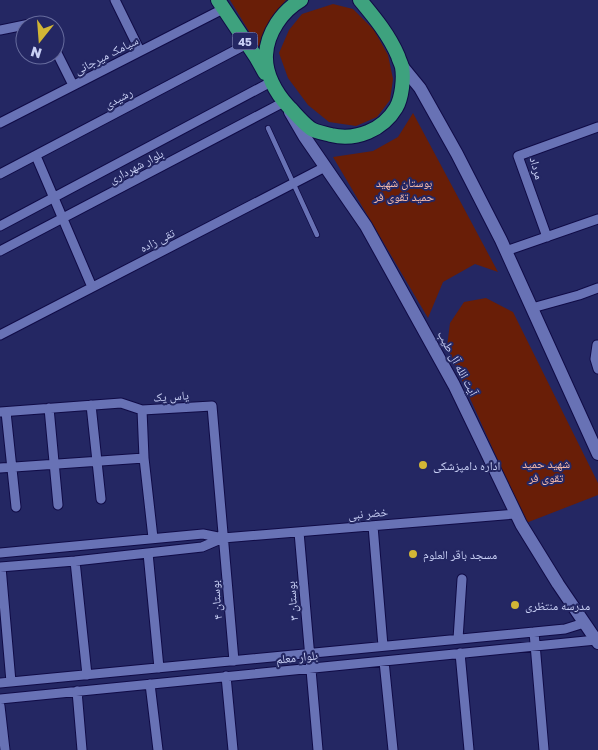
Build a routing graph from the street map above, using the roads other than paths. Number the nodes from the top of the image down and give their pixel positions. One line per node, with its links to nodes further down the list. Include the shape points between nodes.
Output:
1 (115, 0): 8 (street)
2 (301, 0): 11 (highway, via 284,13 266,47)
3 (360, 0): 10 (highway, via 384,30)
4 (221, 4): 7 (highway, 45); 8 (street, سیامک میرجانی)
5 (15, 27): 6 (street)
6 (0, 30)
7 (247, 44): 11 (highway, 45); 17 (street, رشیدی)
8 (140, 51): 12 (street, سیامک میرجانی)
9 (63, 65): 12 (street)
10 (402, 66): 13 (highway, via 397,107 381,125 368,133 338,137 321,133 310,128); 27 (main road, via 420,88)
11 (271, 82): 13 (highway); 21 (street, بلوار شهرداری)
12 (73, 85): 14 (street, سیامک میرجانی)
13 (284, 102): 18 (main road, آیت الله آل طیب); 22 (street, بلوار شهرداری)
14 (0, 123)
15 (598, 127): 26 (street, مرداد, via 518,156)
16 (268, 128): 20 (lane)
17 (36, 156): 19 (street, رشیدی); 21 (street)
18 (325, 167): 20 (street, تقی زاده); 48 (main road, آیت الله آل طیب, via 366,226 454,385)
19 (0, 174)
20 (293, 184): 25 (lane); 29 (street, تقی زاده)
21 (54, 198): 22 (street); 24 (street, بلوار شهرداری)
22 (62, 219): 28 (street, بلوار شهرداری); 29 (street)
23 (598, 219): 26 (street)
24 (0, 226)
25 (317, 236)
26 (546, 237): 27 (street)
27 (506, 250): 31 (main road)
28 (0, 251)
29 (92, 288): 32 (street, تقی زاده)
30 (598, 288): 31 (street)
31 (532, 308): 39 (main road)
32 (0, 335)
33 (598, 345): 34 (street, via 595,360)
34 (598, 369)
35 (91, 405): 36 (street, یاس یک); 37 (street, یاس یک, via 121,403); 41 (street)
36 (49, 408): 38 (street, یاس یک); 42 (street)
37 (142, 410): 40 (street); 52 (street, یاس یک, via 212,406)
38 (3, 412): 43 (street)
39 (598, 454)
40 (144, 458): 41 (street); 51 (street)
41 (97, 461): 42 (street); 45 (street)
42 (54, 464): 43 (street); 46 (street)
43 (12, 467): 44 (street); 47 (street)
44 (0, 468)
45 (101, 499)
46 (58, 505)
47 (16, 507)
48 (515, 514): 49 (street, خضر نبی); 58 (main road, آیت الله آل طیب)
49 (373, 526): 50 (street, خضر نبی); 62 (street)
50 (299, 532): 52 (street, خضر نبی); 64 (street, بوستان ۳)
51 (153, 538): 52 (street, خضر نبی, via 203,534); 53 (street, خضر نبی)
52 (223, 538): 54 (street, خضر نبی, via 202,547); 66 (street, بوستان ۴)
53 (0, 553)
54 (148, 553): 55 (street, خضر نبی); 68 (street)
55 (75, 561): 56 (street, خضر نبی); 70 (street)
56 (0, 567): 72 (street)
57 (462, 579): 60 (street)
58 (584, 622): 59 (street, بلوار معلم); 61 (main road, آیت الله آل طیب)
59 (534, 632): 60 (street, بلوار معلم); 63 (street)
60 (458, 639): 62 (street, بلوار معلم)
61 (597, 642): 63 (street, بلوار معلم)
62 (383, 646): 64 (street, بلوار معلم)
63 (535, 646): 65 (street, بلوار معلم); 85 (street)
64 (310, 653): 66 (street, بلوار معلم); 69 (street, بوستان ۳)
65 (460, 653): 67 (street, بلوار معلم); 84 (street)
66 (234, 661): 68 (street, بلوار معلم)
67 (384, 661): 69 (street, بلوار معلم); 83 (street)
68 (160, 668): 70 (street, بلوار معلم)
69 (311, 668): 71 (street, بلوار معلم); 82 (street, بوستان ۳)
70 (87, 675): 72 (street, بلوار معلم)
71 (226, 676): 74 (street, بلوار معلم); 81 (street)
72 (11, 682): 73 (street, بلوار معلم)
73 (0, 683)
74 (150, 684): 75 (street, بلوار معلم); 80 (street)
75 (77, 691): 76 (street, بلوار معلم); 79 (street)
76 (0, 699)
77 (0, 706): 78 (street)
78 (5, 750)
79 (82, 750)
80 (158, 750)
81 (233, 750)
82 (318, 750)
83 (393, 750)
84 (469, 750)
85 (544, 750)

